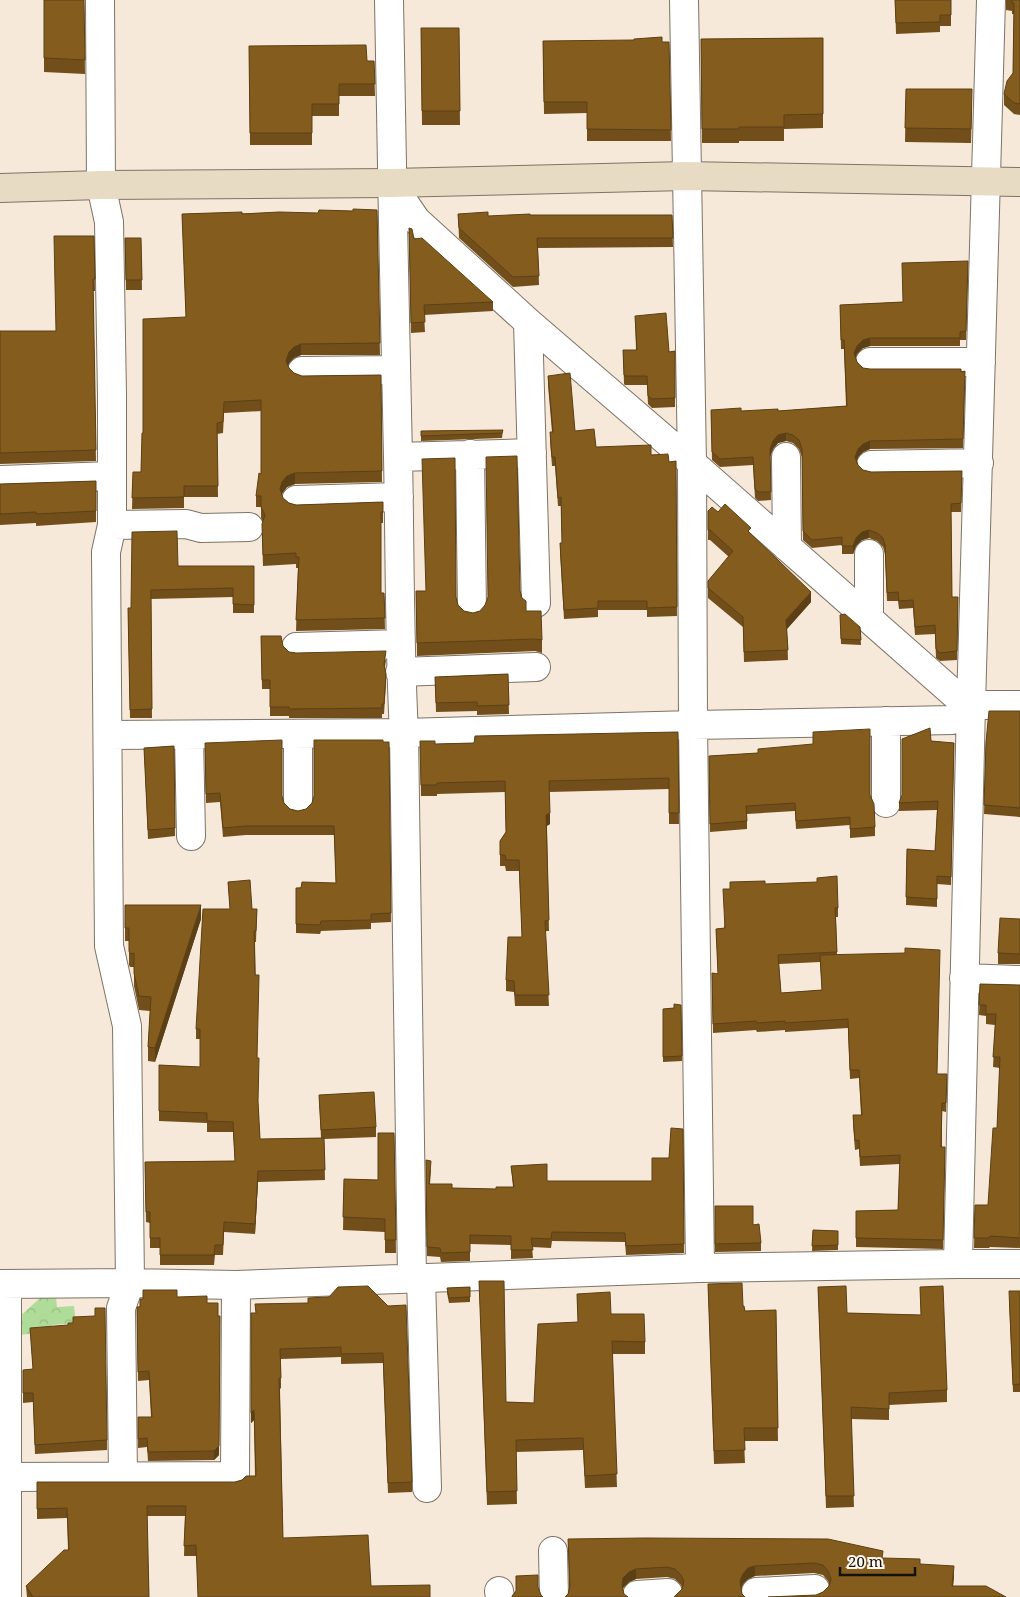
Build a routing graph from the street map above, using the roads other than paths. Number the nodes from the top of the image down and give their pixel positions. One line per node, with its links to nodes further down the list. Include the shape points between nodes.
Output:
1 (100, 0): 9 (street)
2 (389, 0): 8 (street)
3 (684, 0): 5 (street)
4 (992, 0): 6 (street)
5 (686, 176): 6 (street); 8 (street); 20 (street)
6 (986, 182): 7 (street); 13 (street)
7 (1020, 182)
8 (391, 183): 9 (street); 11 (street, via 416,220); 14 (street)
9 (101, 185): 10 (street); 23 (street, via 109,222)
10 (0, 188)
11 (528, 322): 16 (street); 20 (street)
12 (870, 362): 13 (street)
13 (981, 362): 21 (street)
14 (396, 370): 15 (street); 18 (street)
15 (302, 371)
16 (532, 453): 17 (street); 31 (street)
17 (470, 454): 18 (street); 32 (street)
18 (398, 456): 25 (street)
19 (786, 457): 29 (street)
20 (692, 463): 29 (street); 41 (street)
21 (979, 463): 22 (street); 38 (street)
22 (871, 466)
23 (111, 476): 24 (street); 27 (street)
24 (0, 480)
25 (399, 497): 26 (street); 34 (street)
26 (296, 500)
27 (112, 525): 28 (street); 44 (street, via 106,552)
28 (249, 527)
29 (787, 547): 33 (street)
30 (869, 554): 33 (street)
31 (536, 603)
32 (472, 610)
33 (869, 619): 38 (street, via 961,700)
34 (400, 644): 35 (street); 37 (street)
35 (296, 647)
36 (536, 667): 37 (street)
37 (400, 672): 42 (street)
38 (971, 705): 39 (street); 40 (street, via 953,720); 49 (street)
39 (1020, 705)
40 (886, 722): 41 (street); 46 (street)
41 (693, 725): 42 (street); 53 (street)
42 (404, 733): 43 (street); 54 (street)
43 (298, 734): 45 (street); 47 (street)
44 (108, 735): 45 (street); 55 (street, via 109,946 127,1026)
45 (189, 736): 48 (street)
46 (886, 803)
47 (298, 805)
48 (191, 836)
49 (964, 978): 50 (street); 51 (street)
50 (1020, 980)
51 (958, 1264): 52 (street); 53 (street)
52 (1020, 1264)
53 (700, 1268): 54 (street)
54 (416, 1278): 57 (street); 60 (street)
55 (130, 1283): 56 (street); 57 (street); 59 (street, via 121,1308)
56 (3, 1284): 58 (street)
57 (236, 1285): 59 (street, via 235,1476)
58 (6, 1477): 59 (street); 63 (street)
59 (123, 1477)
60 (427, 1488)
61 (553, 1552): 64 (street)
62 (815, 1585): 65 (street, via 756,1592)
63 (7, 1597)
64 (554, 1597)
65 (756, 1597)

